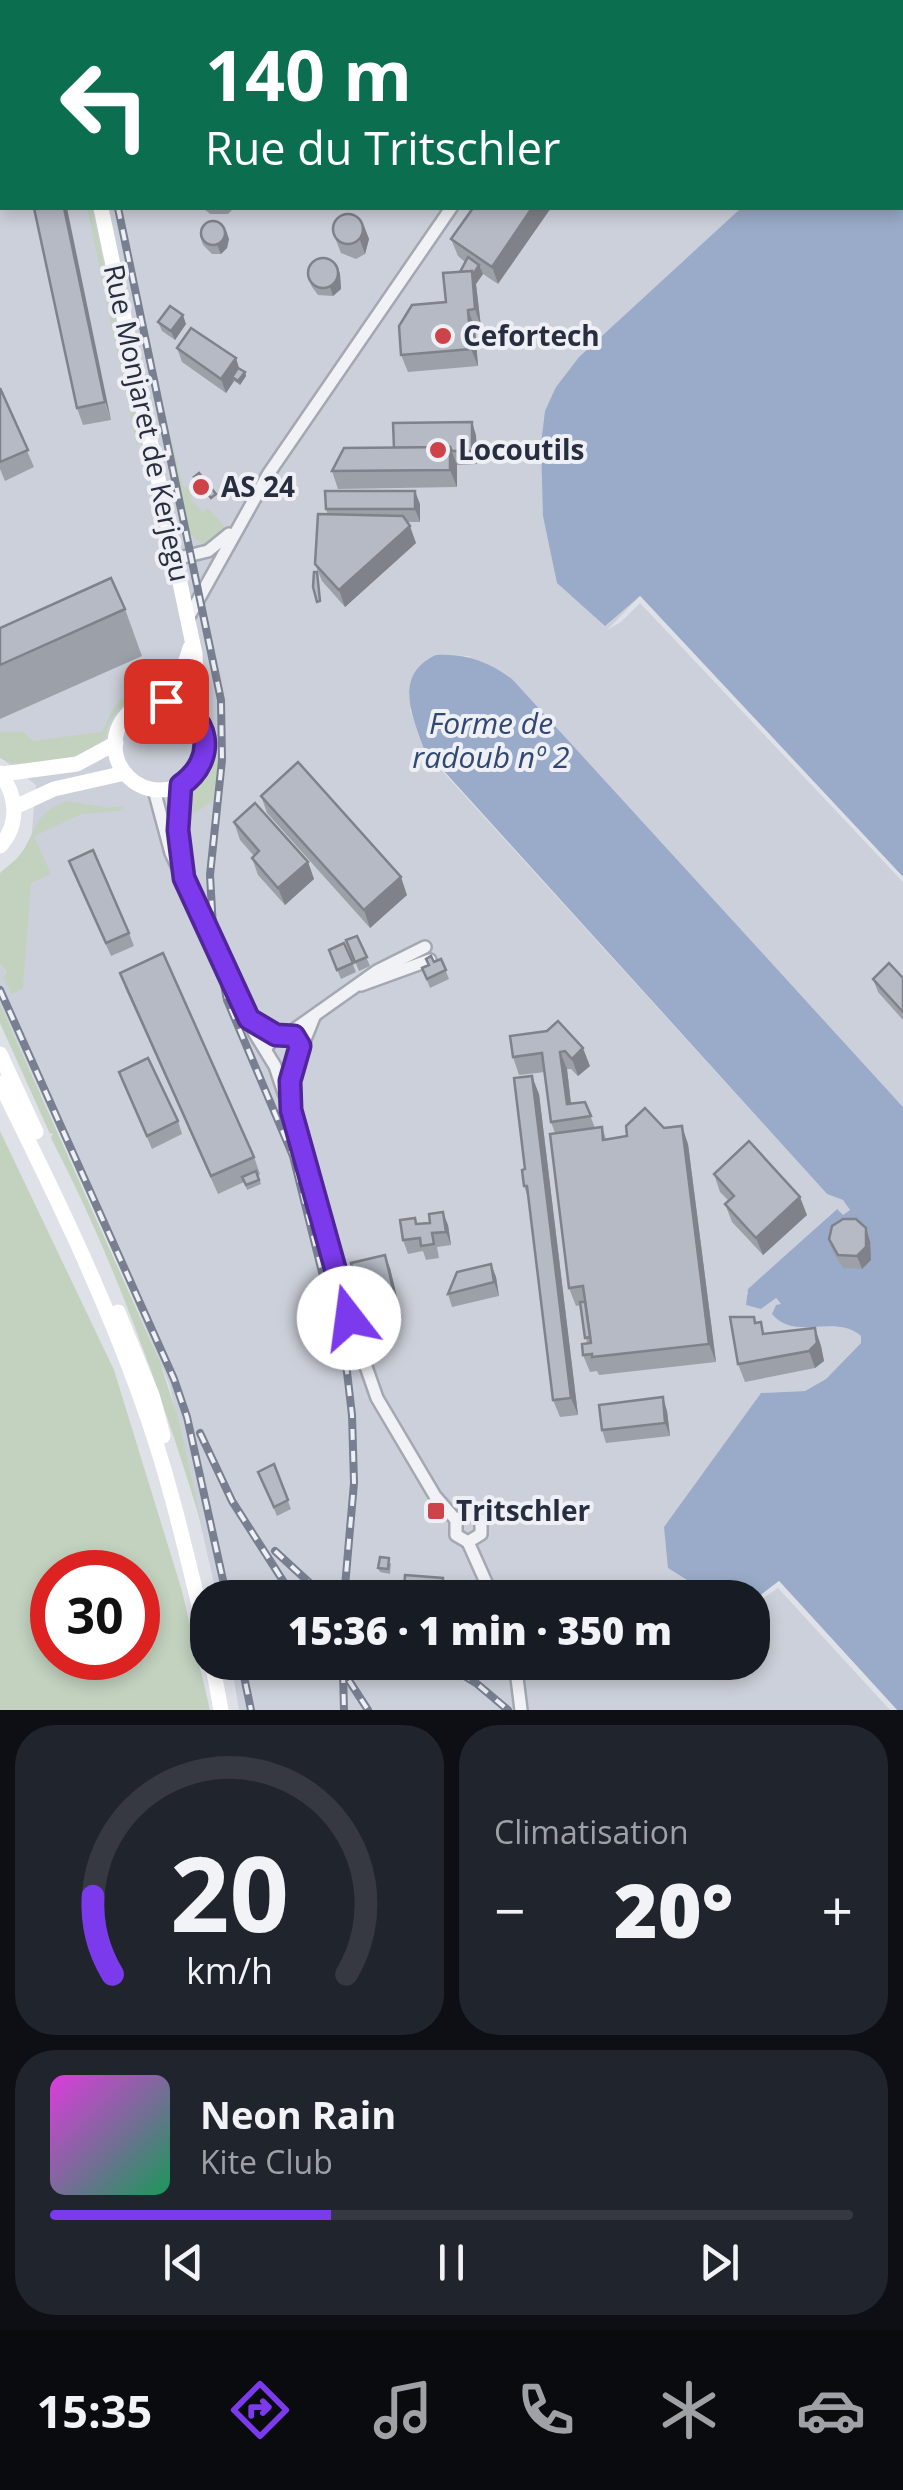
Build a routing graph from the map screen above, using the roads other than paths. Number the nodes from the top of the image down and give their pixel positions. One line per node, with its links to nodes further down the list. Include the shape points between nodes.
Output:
1 (101, 210): 4 (main road, Rue Monjaret de Kerjegu)
2 (450, 210): 3 (street)
3 (236, 528): 4 (street, via 208,551); 5 (street)
4 (175, 559): 5 (main road, Rue Monjaret de Kerjegu)
5 (188, 618): 6 (main road, Rue Monjaret de Kerjegu)
6 (192, 639): 7 (main road); 8 (main road, Rue Monjaret de Kerjegu)
7 (166, 701): 8 (main road); 9 (main road, via 132,711)
8 (190, 712): 12 (main road, via 205,745 199,768)
9 (116, 743): 10 (main road, via 77,764); 11 (main road)
10 (1, 773): 14 (main road)
11 (125, 773): 13 (main road); 14 (main road, via 54,789)
12 (181, 785): 13 (main road); 16 (street)
13 (154, 790): 16 (street)
14 (15, 807): 15 (main road)
15 (0, 846)
16 (184, 878): 19 (street)
17 (427, 953): 18 (street, via 389,977 357,986)
18 (314, 1017): 20 (street); 21 (street)
19 (249, 1019): 20 (street); 22 (street)
20 (282, 1034): 21 (street); 22 (street)
21 (300, 1046): 24 (street)
22 (266, 1048): 25 (street)
23 (0, 1054): 31 (main road, via 152,1395)
24 (295, 1064): 25 (street); 27 (street)
25 (275, 1066): 27 (street)
26 (0, 1083): 30 (main road, via 94,1280 142,1400)
27 (291, 1110): 28 (street, via 365,1370 398,1438)
28 (456, 1520): 29 (street, via 456,1534); 29 (street, via 468,1513 480,1520 481,1534)
29 (468, 1542): 32 (street)
30 (193, 1580)
31 (202, 1580)
32 (485, 1580)
33 (218, 1680): 35 (main road)
34 (517, 1680): 36 (street)
35 (224, 1710)
36 (521, 1710)

